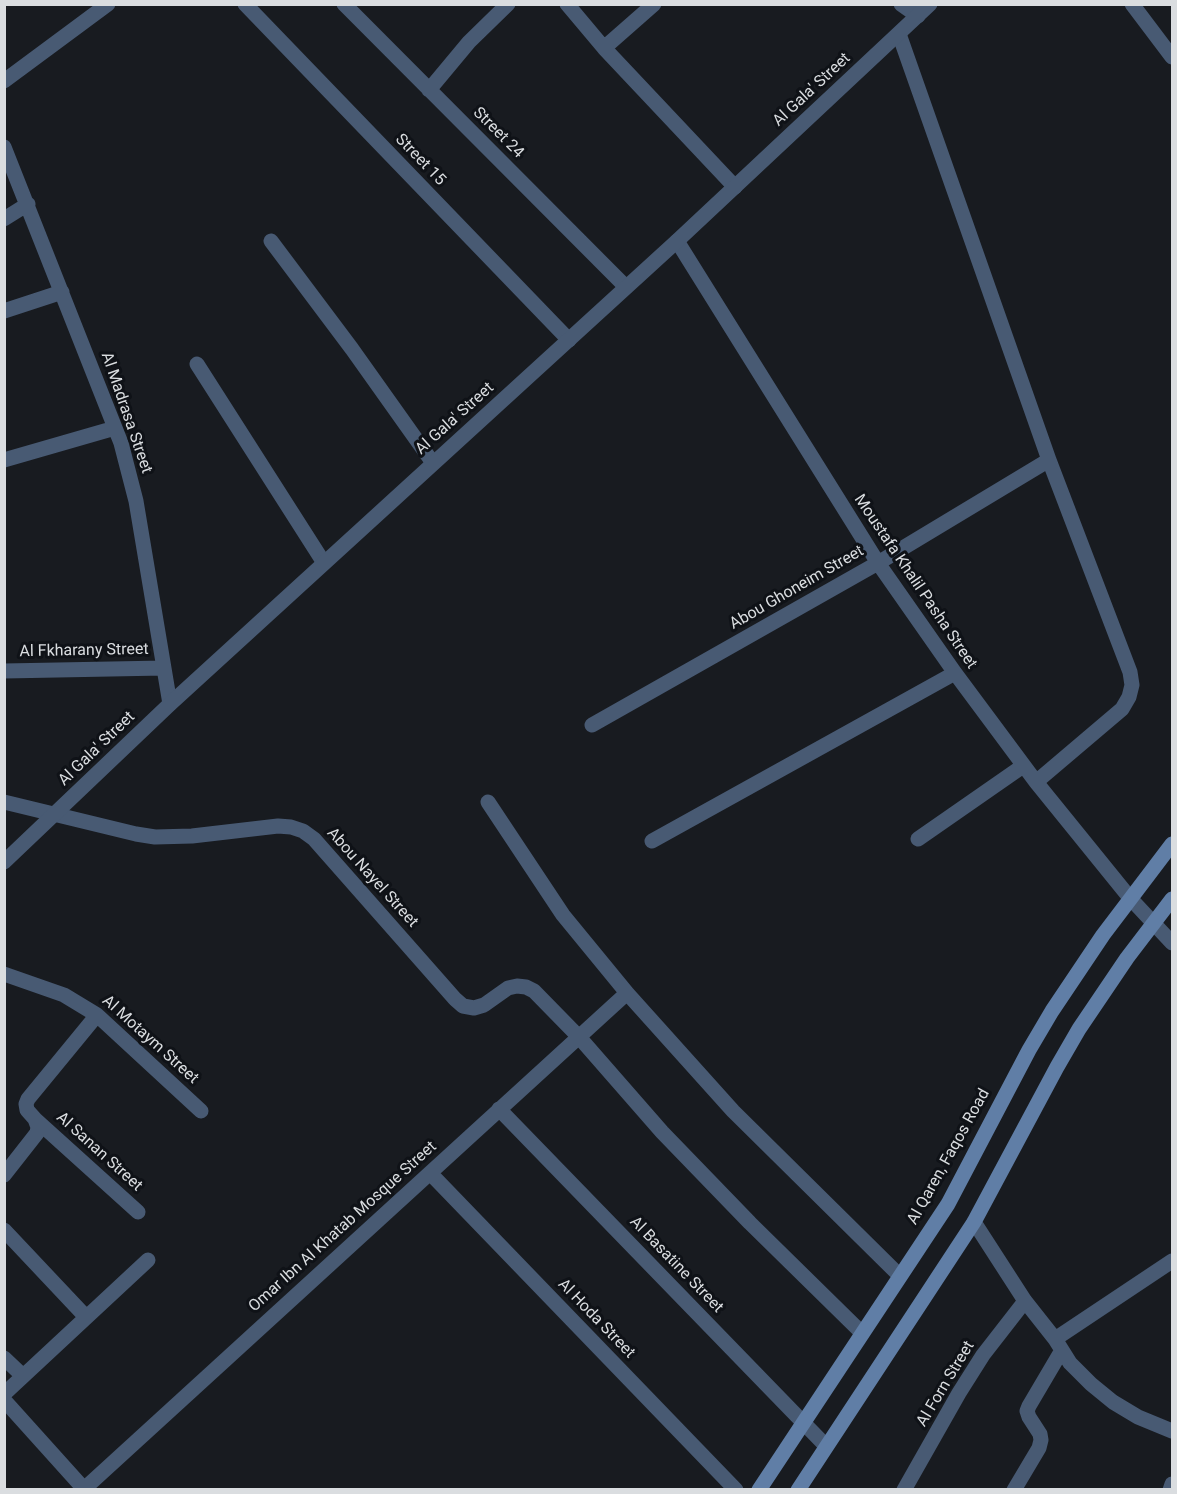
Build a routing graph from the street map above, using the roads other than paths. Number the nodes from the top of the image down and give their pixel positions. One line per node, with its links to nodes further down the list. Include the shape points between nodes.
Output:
1 (108, 4): 14 (street)
2 (245, 4): 25 (street, Street 15)
3 (344, 4): 15 (street, Street 24)
4 (508, 4): 15 (street, via 469,42)
5 (567, 4): 12 (street)
6 (654, 4): 12 (street)
7 (901, 4): 10 (street)
8 (930, 4): 10 (street, Al Gala' Street)
9 (1131, 4): 13 (street)
10 (918, 16): 11 (street, Al Gala' Street)
11 (900, 34): 17 (street, Al Gala' Street); 29 (street)
12 (604, 48): 17 (street)
13 (1173, 57)
14 (4, 81)
15 (429, 90): 22 (street, Street 24)
16 (4, 147): 18 (street, Al Madrasa Street)
17 (735, 187): 21 (street, Al Gala' Street)
18 (28, 204): 19 (street); 23 (street, Al Madrasa Street)
19 (4, 219)
20 (271, 241): 30 (street)
21 (677, 241): 22 (street, Al Gala' Street); 32 (street, Moustafa Khalil Pasha Street)
22 (626, 287): 25 (street, Al Gala' Street)
23 (62, 292): 24 (street); 27 (street, Al Madrasa Street)
24 (4, 311)
25 (569, 340): 30 (street, Al Gala' Street)
26 (197, 364): 31 (street)
27 (115, 428): 28 (street); 33 (street, Al Madrasa Street, via 136,501)
28 (4, 460)
29 (1049, 460): 32 (street, Abou Ghoneim Street); 39 (street, via 1132,685 1122,709)
30 (433, 463): 31 (street, Al Gala' Street)
31 (324, 563): 36 (street, Al Gala' Street)
32 (878, 563): 35 (street, Moustafa Khalil Pasha Street); 37 (street, Abou Ghoneim Street)
33 (164, 668): 34 (street, Al Fkharany Street); 36 (street, Al Madrasa Street)
34 (4, 671)
35 (955, 673): 38 (street, Moustafa Khalil Pasha Street); 44 (street)
36 (170, 704): 42 (street, Al Gala' Street)
37 (592, 725)
38 (1023, 766): 39 (street, Moustafa Khalil Pasha Street); 43 (street)
39 (1035, 782): 47 (street, Moustafa Khalil Pasha Street)
40 (4, 802): 42 (street)
41 (488, 802): 52 (street, via 563,915)
42 (55, 813): 46 (street, Al Gala' Street); 54 (street, Abou Nayel Street, via 155,837 278,826 303,831 314,838 463,1006 484,1005 508,988 526,987)
43 (918, 839)
44 (652, 841)
45 (1173, 844): 47 (main road, Al Qaren, Faqos Road)
46 (4, 862)
47 (1130, 898): 49 (street, Moustafa Khalil Pasha Street); 65 (main road, Al Qaren, Faqos Road, via 1052,1011 948,1204)
48 (1173, 898): 49 (main road)
49 (1153, 923): 50 (street, Moustafa Khalil Pasha Street); 61 (main road, via 1079,1029)
50 (1173, 943)
51 (4, 974): 53 (street, Al Motaym Street, via 64,995)
52 (627, 993): 54 (street, Omar Ibn Al Khatab Mosque Street); 65 (street, via 733,1111)
53 (97, 1015): 56 (street, Al Motaym Street); 57 (street, via 28,1099 27,1110)
54 (579, 1037): 55 (street, Omar Ibn Al Khatab Mosque Street); 68 (street, via 662,1132)
55 (499, 1109): 59 (street, Omar Ibn Al Khatab Mosque Street); 74 (street, Al Basatine Street)
56 (201, 1111)
57 (35, 1119): 58 (street, via 37,1133); 60 (street, Al Sanan Street)
58 (8, 1164)
59 (430, 1173): 78 (street, Omar Ibn Al Khatab Mosque Street); 79 (street, Al Hoda Street)
60 (138, 1212)
61 (974, 1222): 66 (street); 76 (main road)
62 (4, 1230): 67 (street)
63 (148, 1260): 67 (street)
64 (1173, 1261): 69 (street)
65 (900, 1275): 68 (main road, Al Qaren, Faqos Road)
66 (1025, 1301): 69 (street); 82 (street, Al Forn Street, via 983,1355)
67 (86, 1317): 71 (street)
68 (862, 1333): 74 (main road, Al Qaren, Faqos Road)
69 (1058, 1345): 75 (street, via 1091,1384 1113,1402); 83 (street, via 1028,1411 1040,1434 1039,1448)
70 (4, 1358): 71 (street)
71 (23, 1376): 72 (street)
72 (4, 1394)
73 (4, 1400): 78 (street)
74 (804, 1423): 76 (street, Al Basatine Street); 80 (main road, Al Qaren, Faqos Road)
75 (1173, 1431)
76 (826, 1446): 81 (main road)
77 (1173, 1484): 84 (street)
78 (85, 1489)
79 (736, 1490)
80 (759, 1490)
81 (798, 1490)
82 (904, 1490)
83 (1014, 1490)
84 (1170, 1490)

